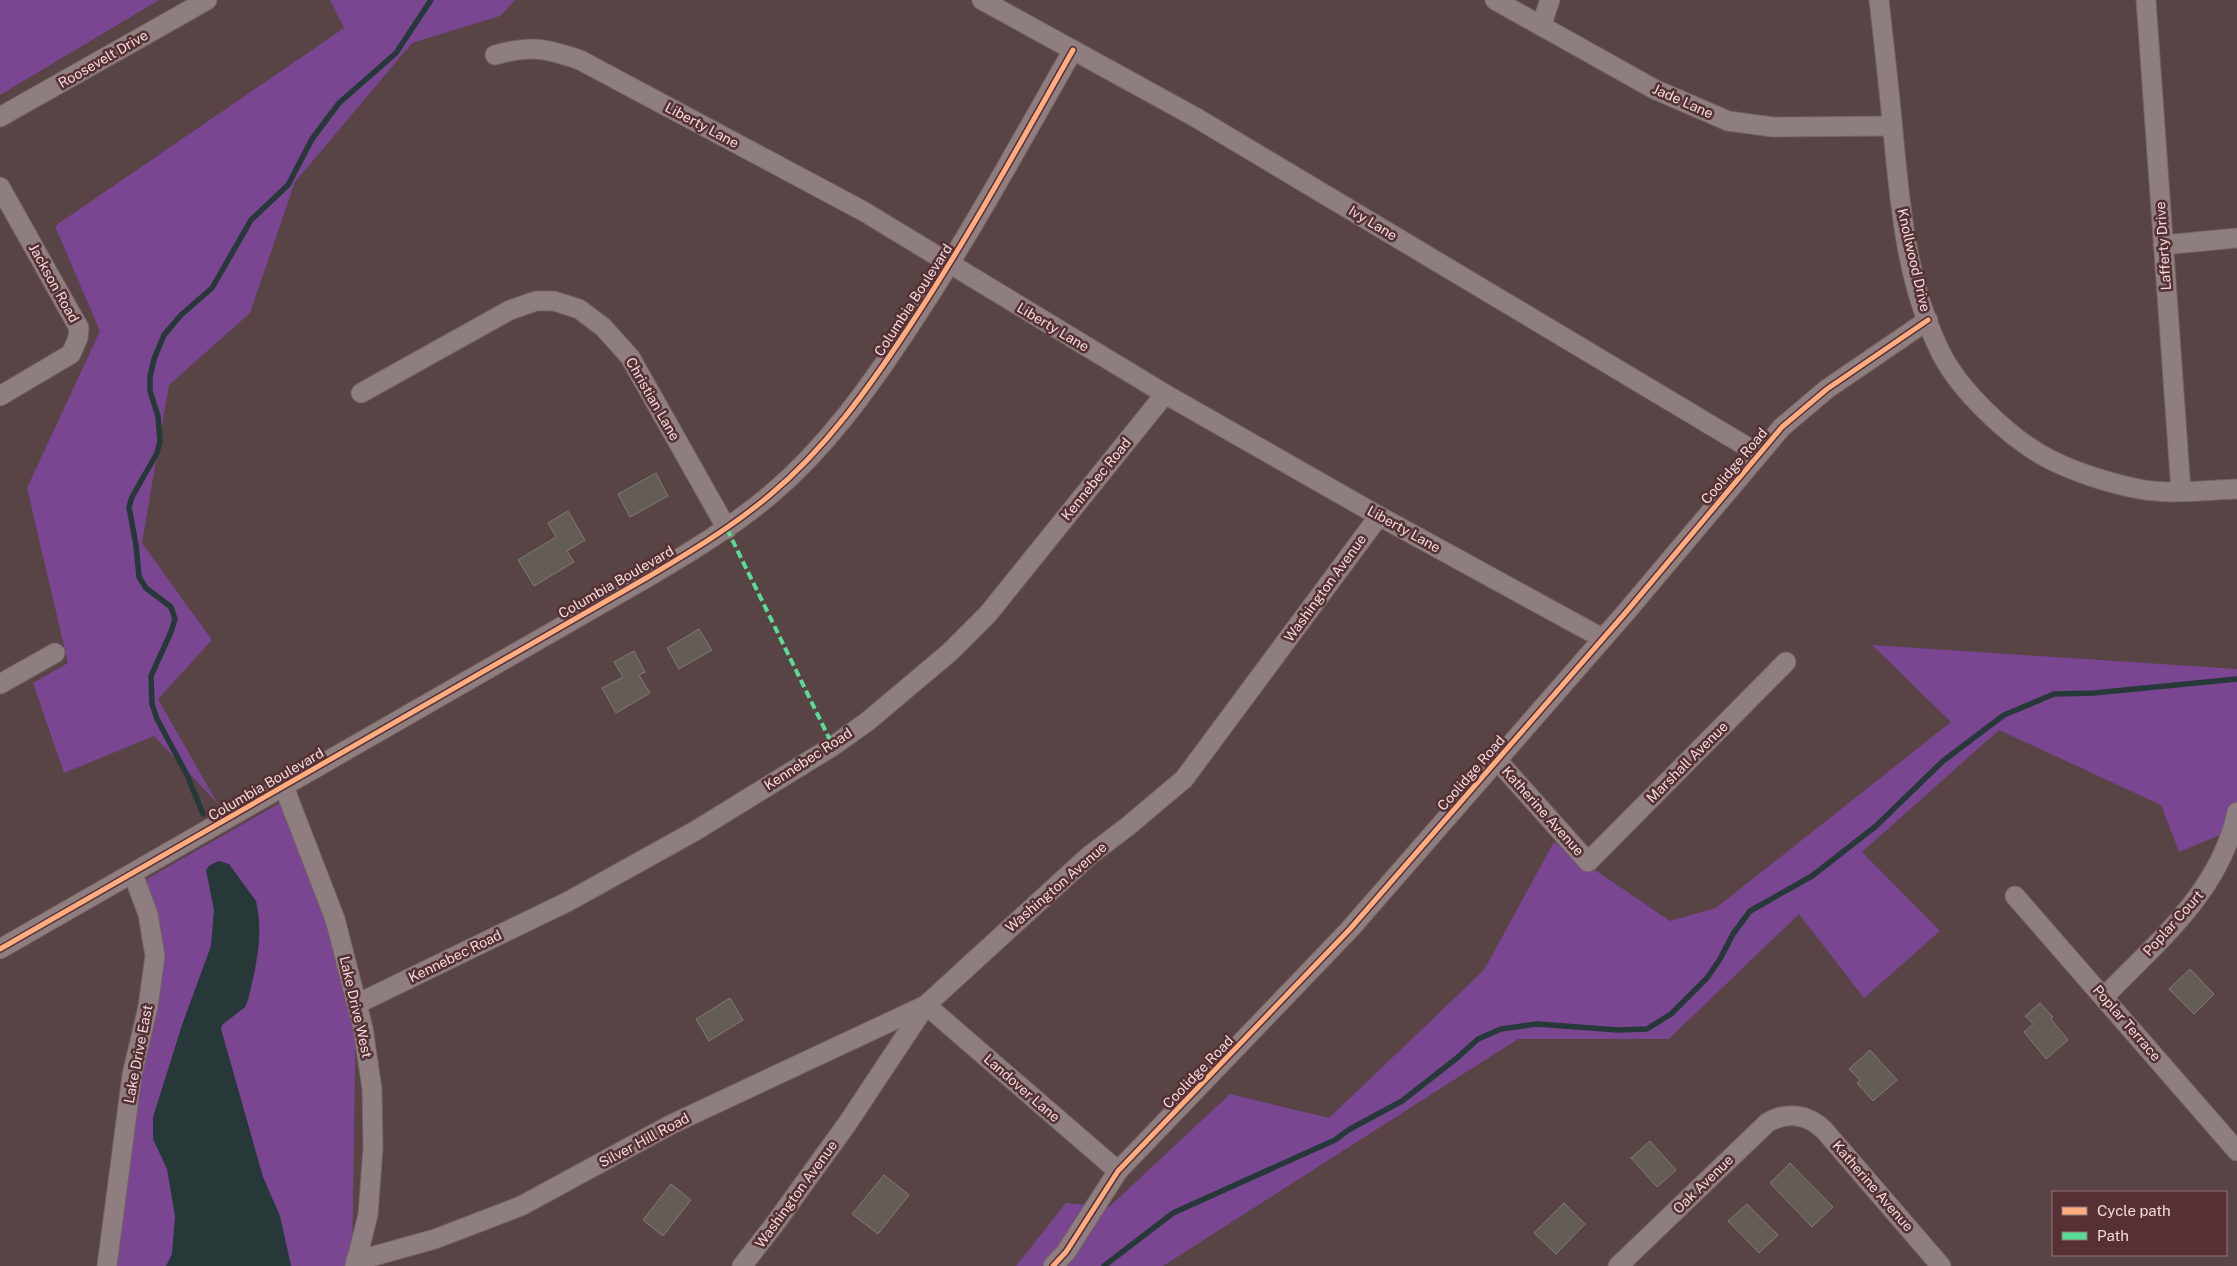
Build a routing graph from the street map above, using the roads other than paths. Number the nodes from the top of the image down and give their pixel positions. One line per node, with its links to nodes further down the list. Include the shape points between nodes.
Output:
1 (207, 0): 10 (street, Roosevelt Drive)
2 (982, 0): 8 (street, Ivy Lane)
3 (1495, 0): 7 (street, Jade Lane)
4 (1550, 0): 7 (street)
5 (1879, 0): 11 (street, Knollwood Drive)
6 (2146, 0): 14 (street, Lafferty Drive)
7 (1541, 26): 11 (street, Jade Lane, via 1654,89 1728,120 1773,127)
8 (1073, 50): 15 (street, Columbia Boulevard); 20 (street, Ivy Lane, via 1195,117)
9 (495, 55): 15 (street, Liberty Lane, via 520,48 546,49 580,60 863,211)
10 (0, 117)
11 (1892, 126): 16 (street, Knollwood Drive, via 1901,215)
12 (0, 187): 19 (street, Jackson Road, via 79,328 71,354)
13 (2237, 238): 14 (street)
14 (2163, 245): 22 (street, Lafferty Drive)
15 (951, 264): 18 (street, Liberty Lane); 24 (street, Columbia Boulevard, via 869,387 824,442 771,494)
16 (1928, 320): 20 (street, Coolidge Road, via 1827,389 1782,427); 22 (street, Knollwood Drive, via 1943,356 1970,394 2006,430 2040,454 2085,474 2140,490)
17 (361, 393): 24 (street, Christian Lane, via 510,310 536,301 554,301 579,310 603,327 630,357)
18 (1165, 394): 23 (street, Liberty Lane); 37 (street, Kennebec Road, via 988,614 950,652 868,720 833,746 695,831 569,901)
19 (0, 396)
20 (1759, 454): 25 (street, Coolidge Road)
21 (2237, 489): 22 (street, Knollwood Drive)
22 (2181, 491)
23 (1378, 516): 25 (street, Liberty Lane); 38 (street, Washington Avenue, via 1184,778 1090,855)
24 (727, 529): 30 (street, Columbia Boulevard)
25 (1602, 638): 29 (street, Coolidge Road)
26 (55, 653): 28 (street)
27 (1786, 662): 32 (street, Marshall Avenue)
28 (0, 684)
29 (1497, 760): 32 (street, Katherine Avenue); 41 (street, Coolidge Road, via 1350,929)
30 (284, 787): 33 (street, Columbia Boulevard); 37 (street, Lake Drive West, via 335,920)
31 (2237, 812): 36 (street, Poplar Court, via 2233,833 2220,864 2197,900)
32 (1588, 862)
33 (133, 874): 35 (street, Columbia Boulevard); 43 (street, Lake Drive East, via 148,914 154,956 148,1007 132,1075)
34 (2015, 896): 36 (street, Poplar Terrace)
35 (0, 948)
36 (2104, 997): 40 (street, Poplar Terrace)
37 (357, 1004): 42 (street, Lake Drive West, via 372,1089 373,1148 368,1215)
38 (926, 1005): 41 (street, Landover Lane); 42 (street, Silver Hill Road, via 672,1124 521,1206); 44 (street, Washington Avenue, via 847,1124)
39 (1797, 1116): 46 (street, Oak Avenue, via 1781,1117 1767,1123); 47 (street, Katherine Avenue, via 1812,1120 1824,1130)
40 (2237, 1151)
41 (1118, 1170): 45 (street, Coolidge Road, via 1066,1252)
42 (358, 1264)
43 (107, 1266)
44 (742, 1266)
45 (1053, 1266)
46 (1618, 1266)
47 (1941, 1266)

